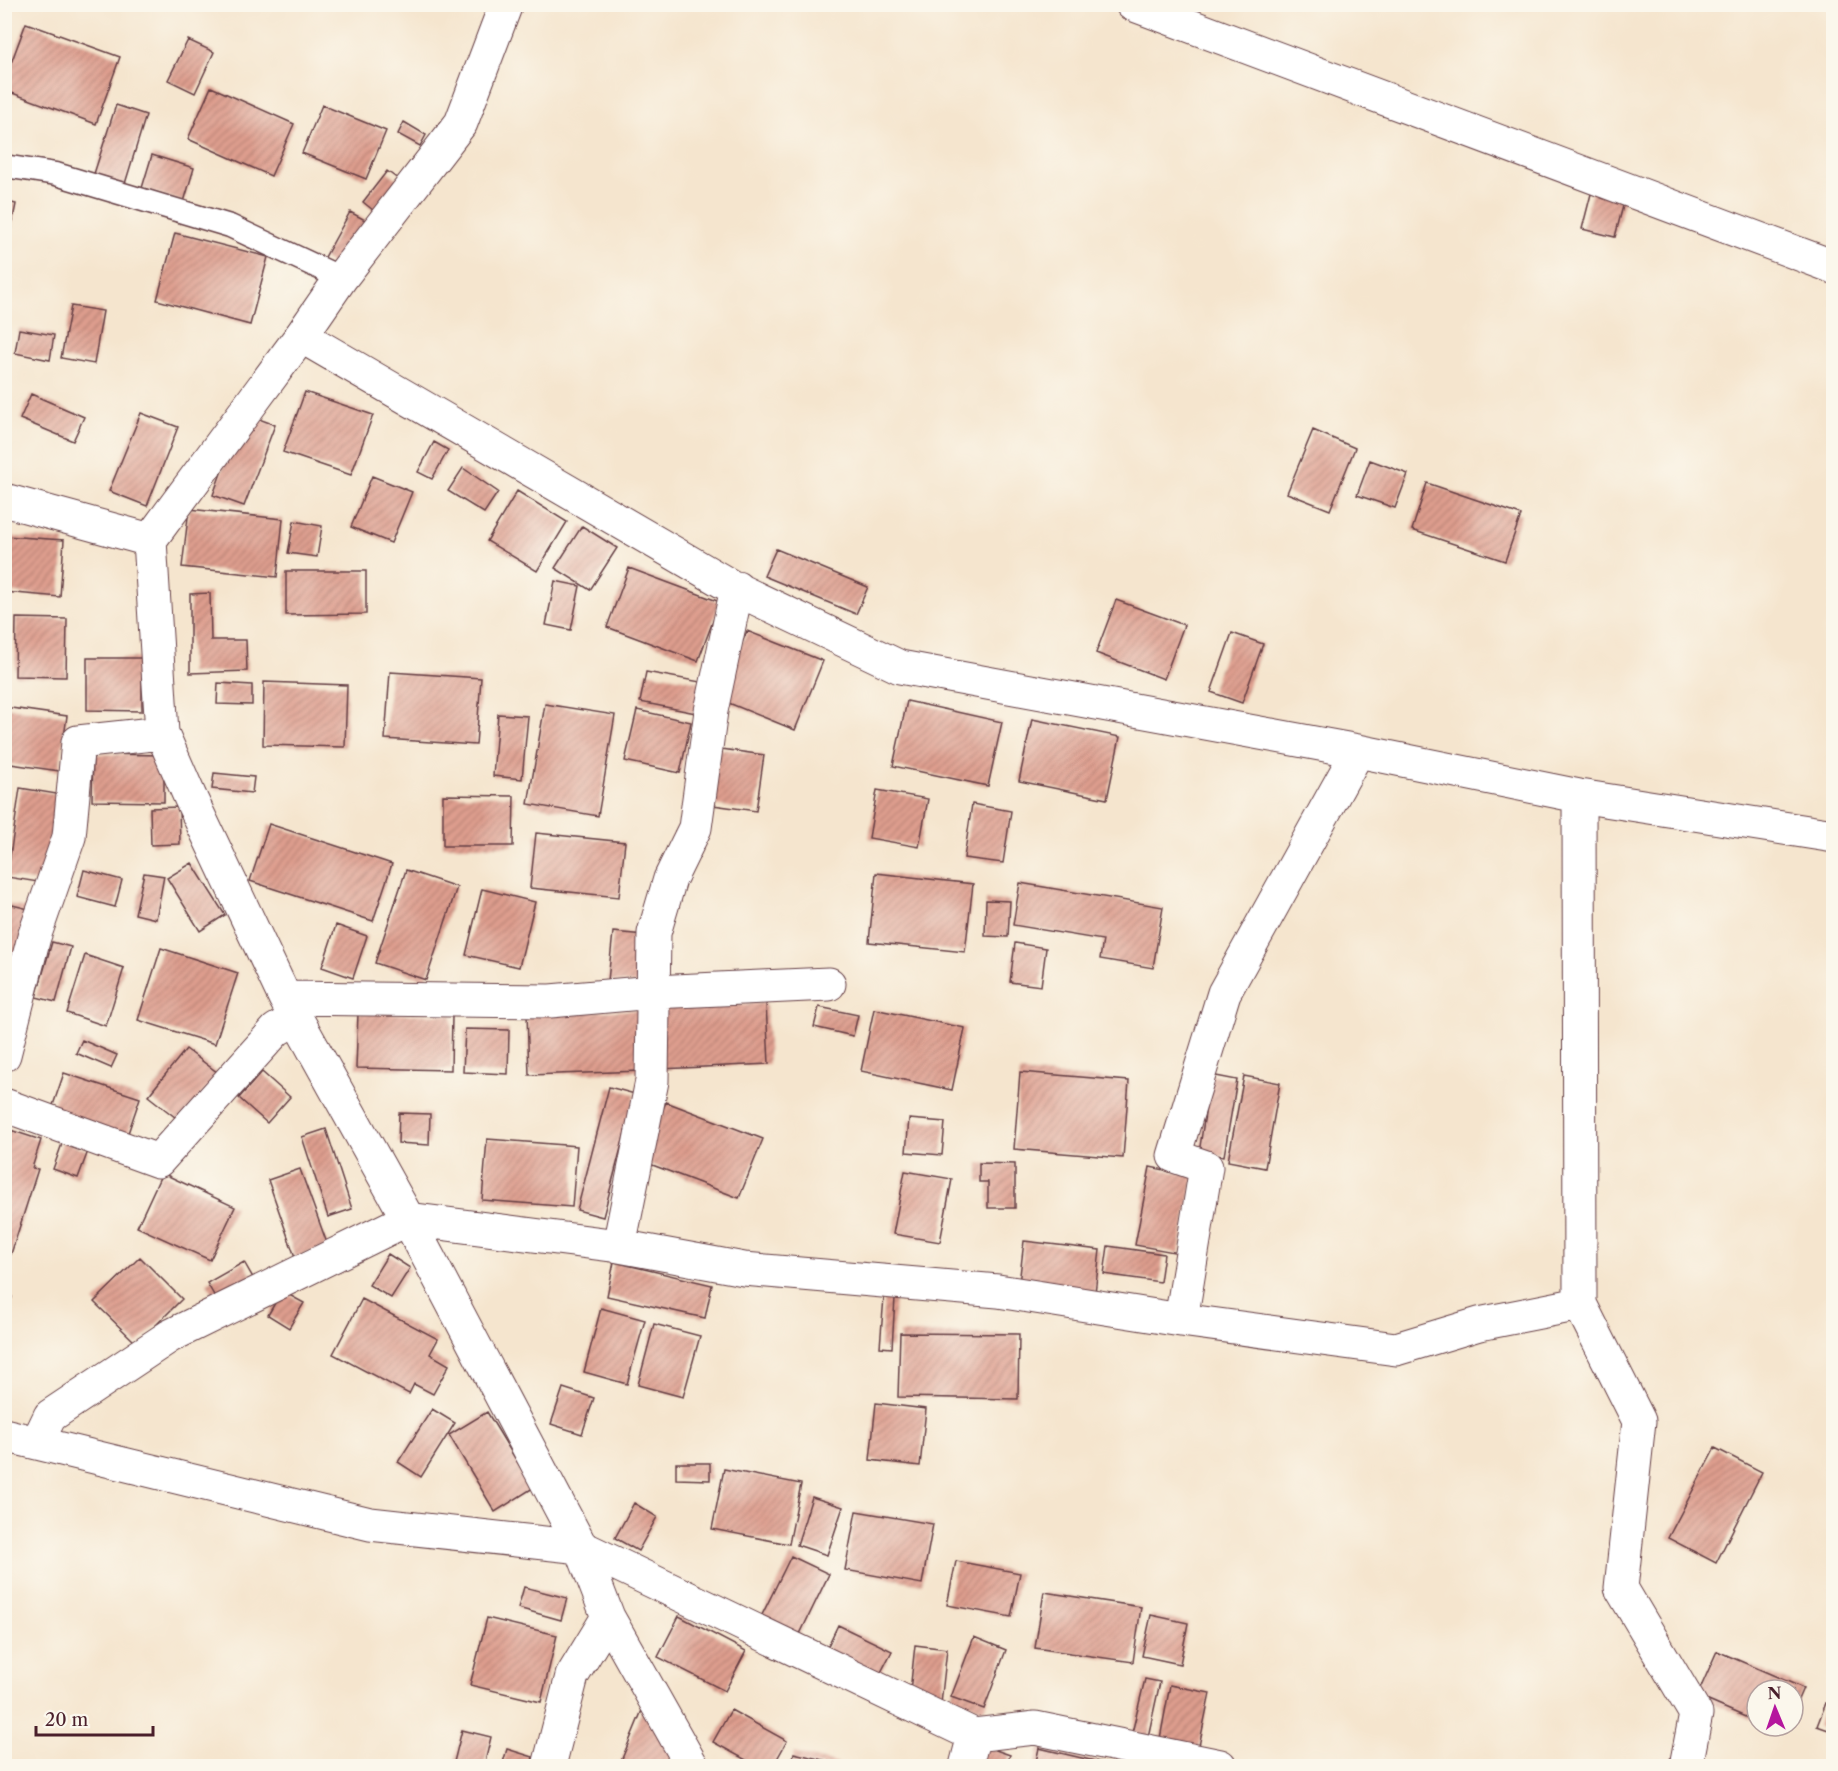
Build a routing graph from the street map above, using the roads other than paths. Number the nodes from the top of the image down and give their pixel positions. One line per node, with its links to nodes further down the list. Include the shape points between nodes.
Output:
1 (506, 4): 5 (street, via 461,123)
2 (1132, 4): 4 (street)
3 (4, 166): 5 (lane, via 56,174 230,226)
4 (1833, 267)
5 (341, 278): 6 (street)
6 (301, 336): 8 (street); 9 (street)
7 (4, 500): 8 (street)
8 (150, 540): 10 (street)
9 (737, 588): 11 (street, via 900,667); 15 (street, via 711,711 695,828 670,879 654,933)
10 (162, 733): 16 (street); 17 (street, via 78,742 69,837 34,937)
11 (1358, 751): 12 (street); 22 (street, via 1224,993 1174,1156 1206,1167)
12 (1579, 796): 13 (street); 21 (street)
13 (1833, 836)
14 (829, 984): 15 (street)
15 (653, 992): 16 (street, via 550,1001); 20 (street, via 652,1081)
16 (291, 1008): 18 (street, via 276,1030 158,1161); 19 (street)
17 (4, 1055)
18 (4, 1105)
19 (408, 1219): 20 (street); 24 (street, via 170,1336 50,1416); 25 (street)
20 (620, 1246): 22 (street, via 744,1269 998,1291)
21 (1580, 1304): 22 (street, via 1479,1324 1396,1349); 32 (street, via 1640,1421 1621,1588 1696,1714)
22 (1181, 1320)
23 (4, 1435): 24 (street)
24 (37, 1443): 25 (street, via 370,1524)
25 (581, 1547): 26 (street); 27 (street)
26 (608, 1617): 28 (street, via 572,1676); 29 (street)
27 (974, 1735): 30 (street); 31 (street, via 1035,1728)
28 (549, 1767)
29 (692, 1767)
30 (966, 1767)
31 (1220, 1767)
32 (1686, 1767)

